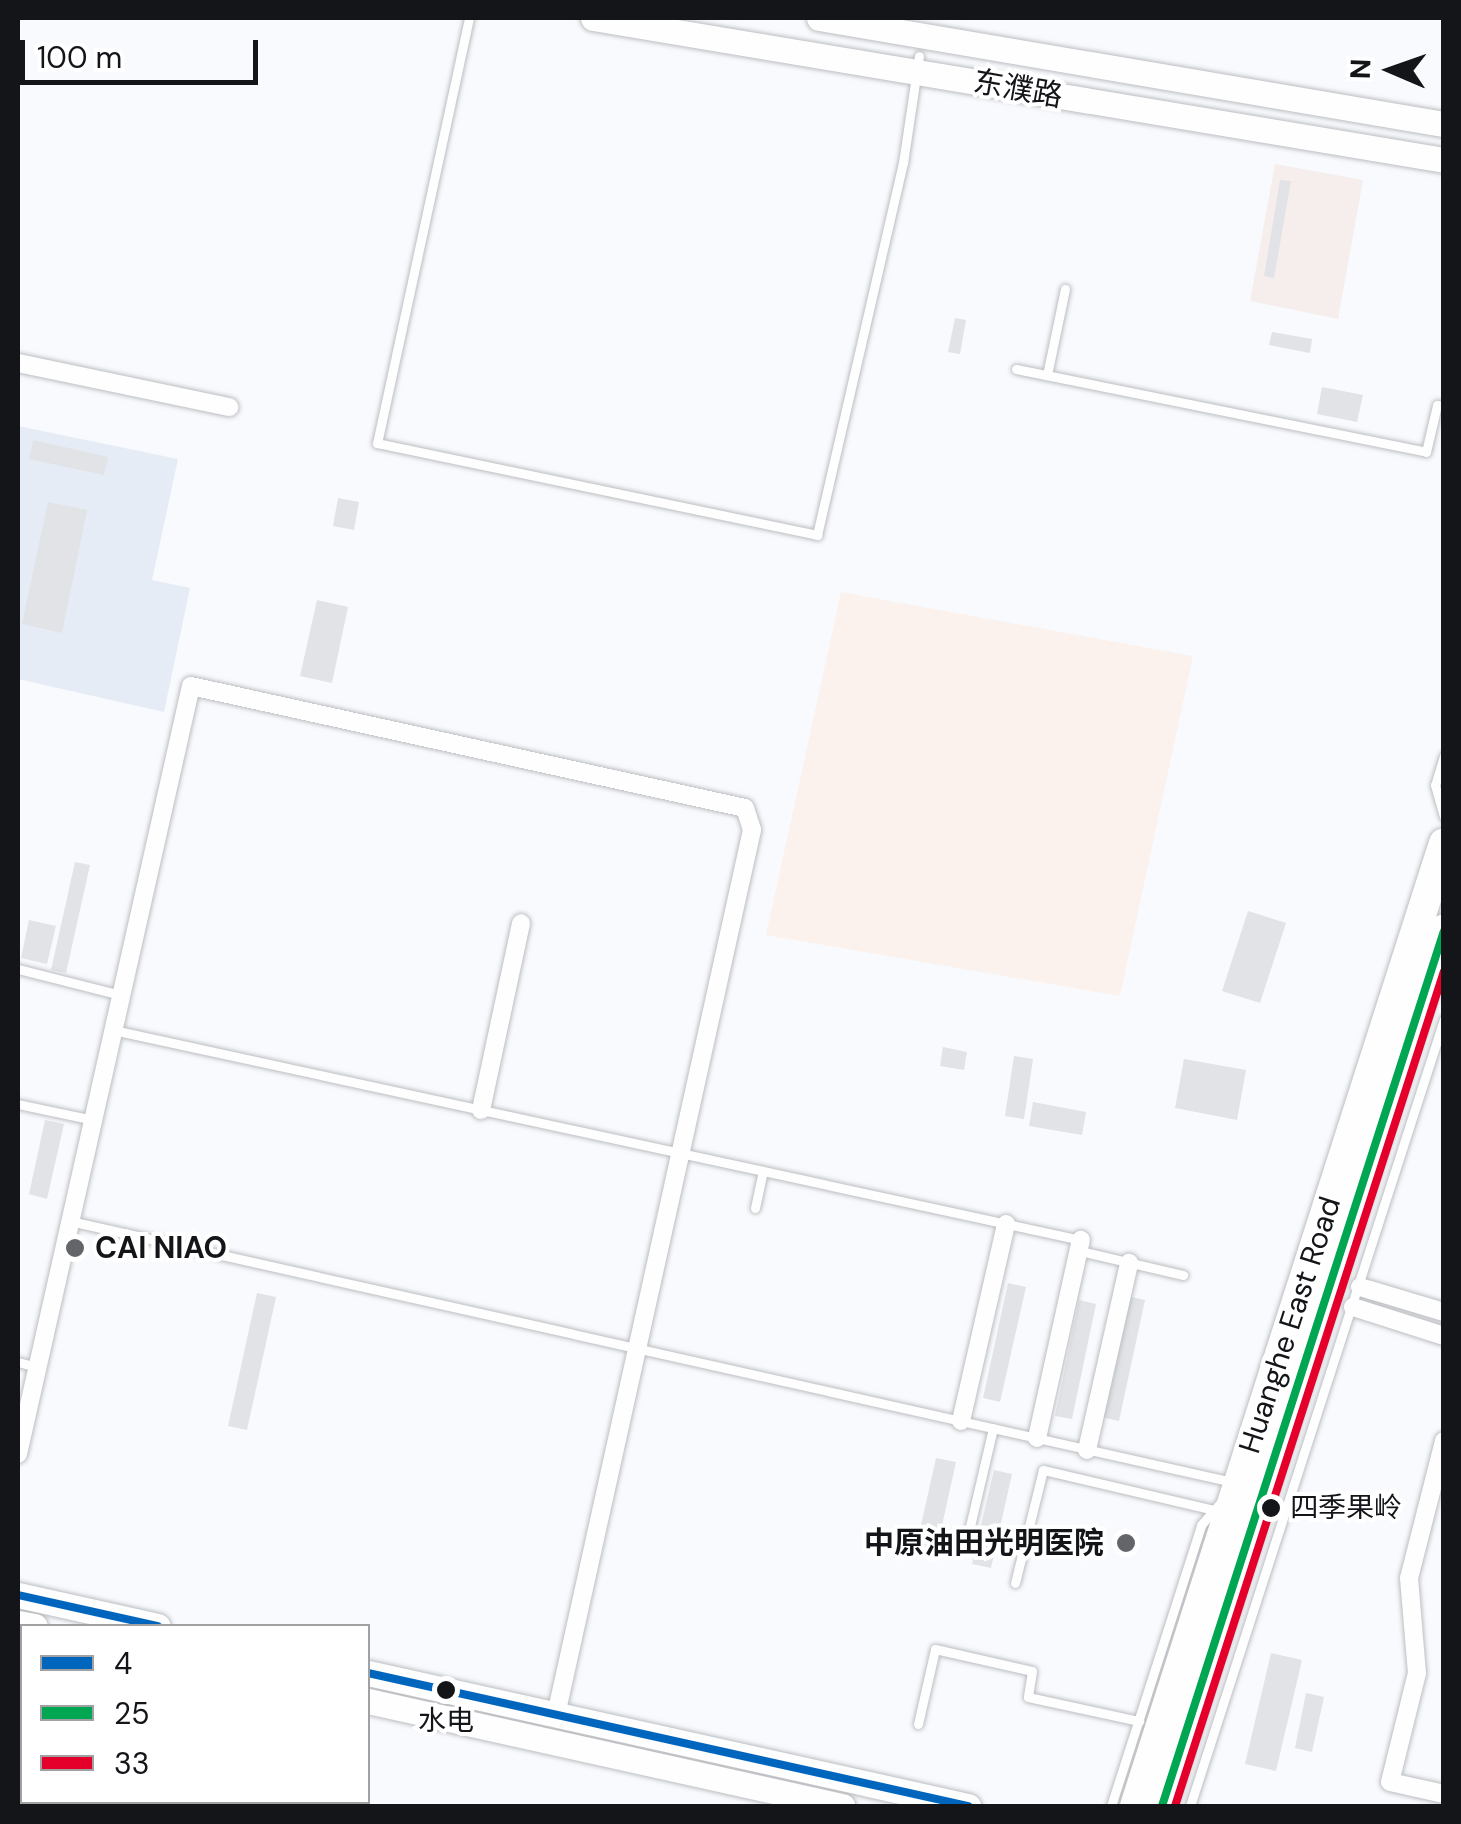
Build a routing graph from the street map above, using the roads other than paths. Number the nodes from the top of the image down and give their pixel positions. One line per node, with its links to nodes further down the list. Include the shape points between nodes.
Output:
1 (469, 18): 4 (lane, via 377,443 817,535 903,163)
2 (594, 18): 6 (main road, 东濮路)
3 (819, 18): 5 (main road, 东濮路)
4 (919, 56)
5 (1444, 124)
6 (1444, 160)
7 (1065, 289): 10 (lane)
8 (18, 364): 12 (street)
9 (1016, 369): 10 (lane)
10 (1048, 375): 11 (lane, via 1426,452 1437,405)
11 (1444, 406)
12 (229, 407)
13 (1444, 756): 14 (lane, via 1434,785)
14 (1444, 817)
15 (1444, 844): 46 (main road, Huanghe East Road)
16 (521, 923): 23 (street)
17 (1444, 930): 63 (main road, Huanghe East Road)
18 (18, 969): 19 (lane)
19 (122, 995): 21 (street); 25 (street, via 191,686 745,808 752,830)
20 (1444, 1020): 33 (lane)
21 (113, 1030): 23 (lane); 24 (street)
22 (18, 1104): 24 (lane)
23 (481, 1110): 25 (lane)
24 (93, 1120): 28 (street)
25 (682, 1154): 26 (lane); 37 (street)
26 (762, 1171): 27 (lane); 29 (lane)
27 (755, 1208)
28 (70, 1222): 37 (lane); 39 (street)
29 (1006, 1224): 30 (lane); 40 (street)
30 (1080, 1246): 31 (lane); 42 (street)
31 (1129, 1263): 32 (lane); 44 (street)
32 (1183, 1276)
33 (1360, 1287): 34 (lane); 35 (street)
34 (1353, 1307): 36 (street); 64 (lane)
35 (1444, 1312)
36 (1444, 1336)
37 (638, 1349): 40 (lane); 55 (street)
38 (18, 1362): 39 (lane)
39 (37, 1366): 45 (street)
40 (962, 1421): 41 (lane)
41 (994, 1428): 42 (lane); 48 (lane)
42 (1037, 1438): 44 (lane)
43 (1444, 1441): 58 (street, via 1409,1578 1417,1673 1390,1782)
44 (1087, 1450): 46 (lane)
45 (18, 1454)
46 (1238, 1484): 47 (lane); 62 (main road, Huanghe East Road)
47 (1213, 1510): 49 (lane, via 1043,1470); 56 (lane, via 1201,1525)
48 (967, 1539)
49 (1015, 1583)
50 (18, 1596): 51 (main road)
51 (85, 1619): 52 (main road)
52 (137, 1624)
53 (370, 1673): 55 (main road)
54 (370, 1701): 59 (main road)
55 (556, 1715): 60 (main road)
56 (1139, 1721): 57 (lane, via 1028,1697 1032,1672 935,1649); 61 (lane)
57 (918, 1724)
58 (1444, 1794)
59 (843, 1806)
60 (968, 1806)
61 (1112, 1806)
62 (1135, 1806)
63 (1162, 1806)
64 (1190, 1806)

